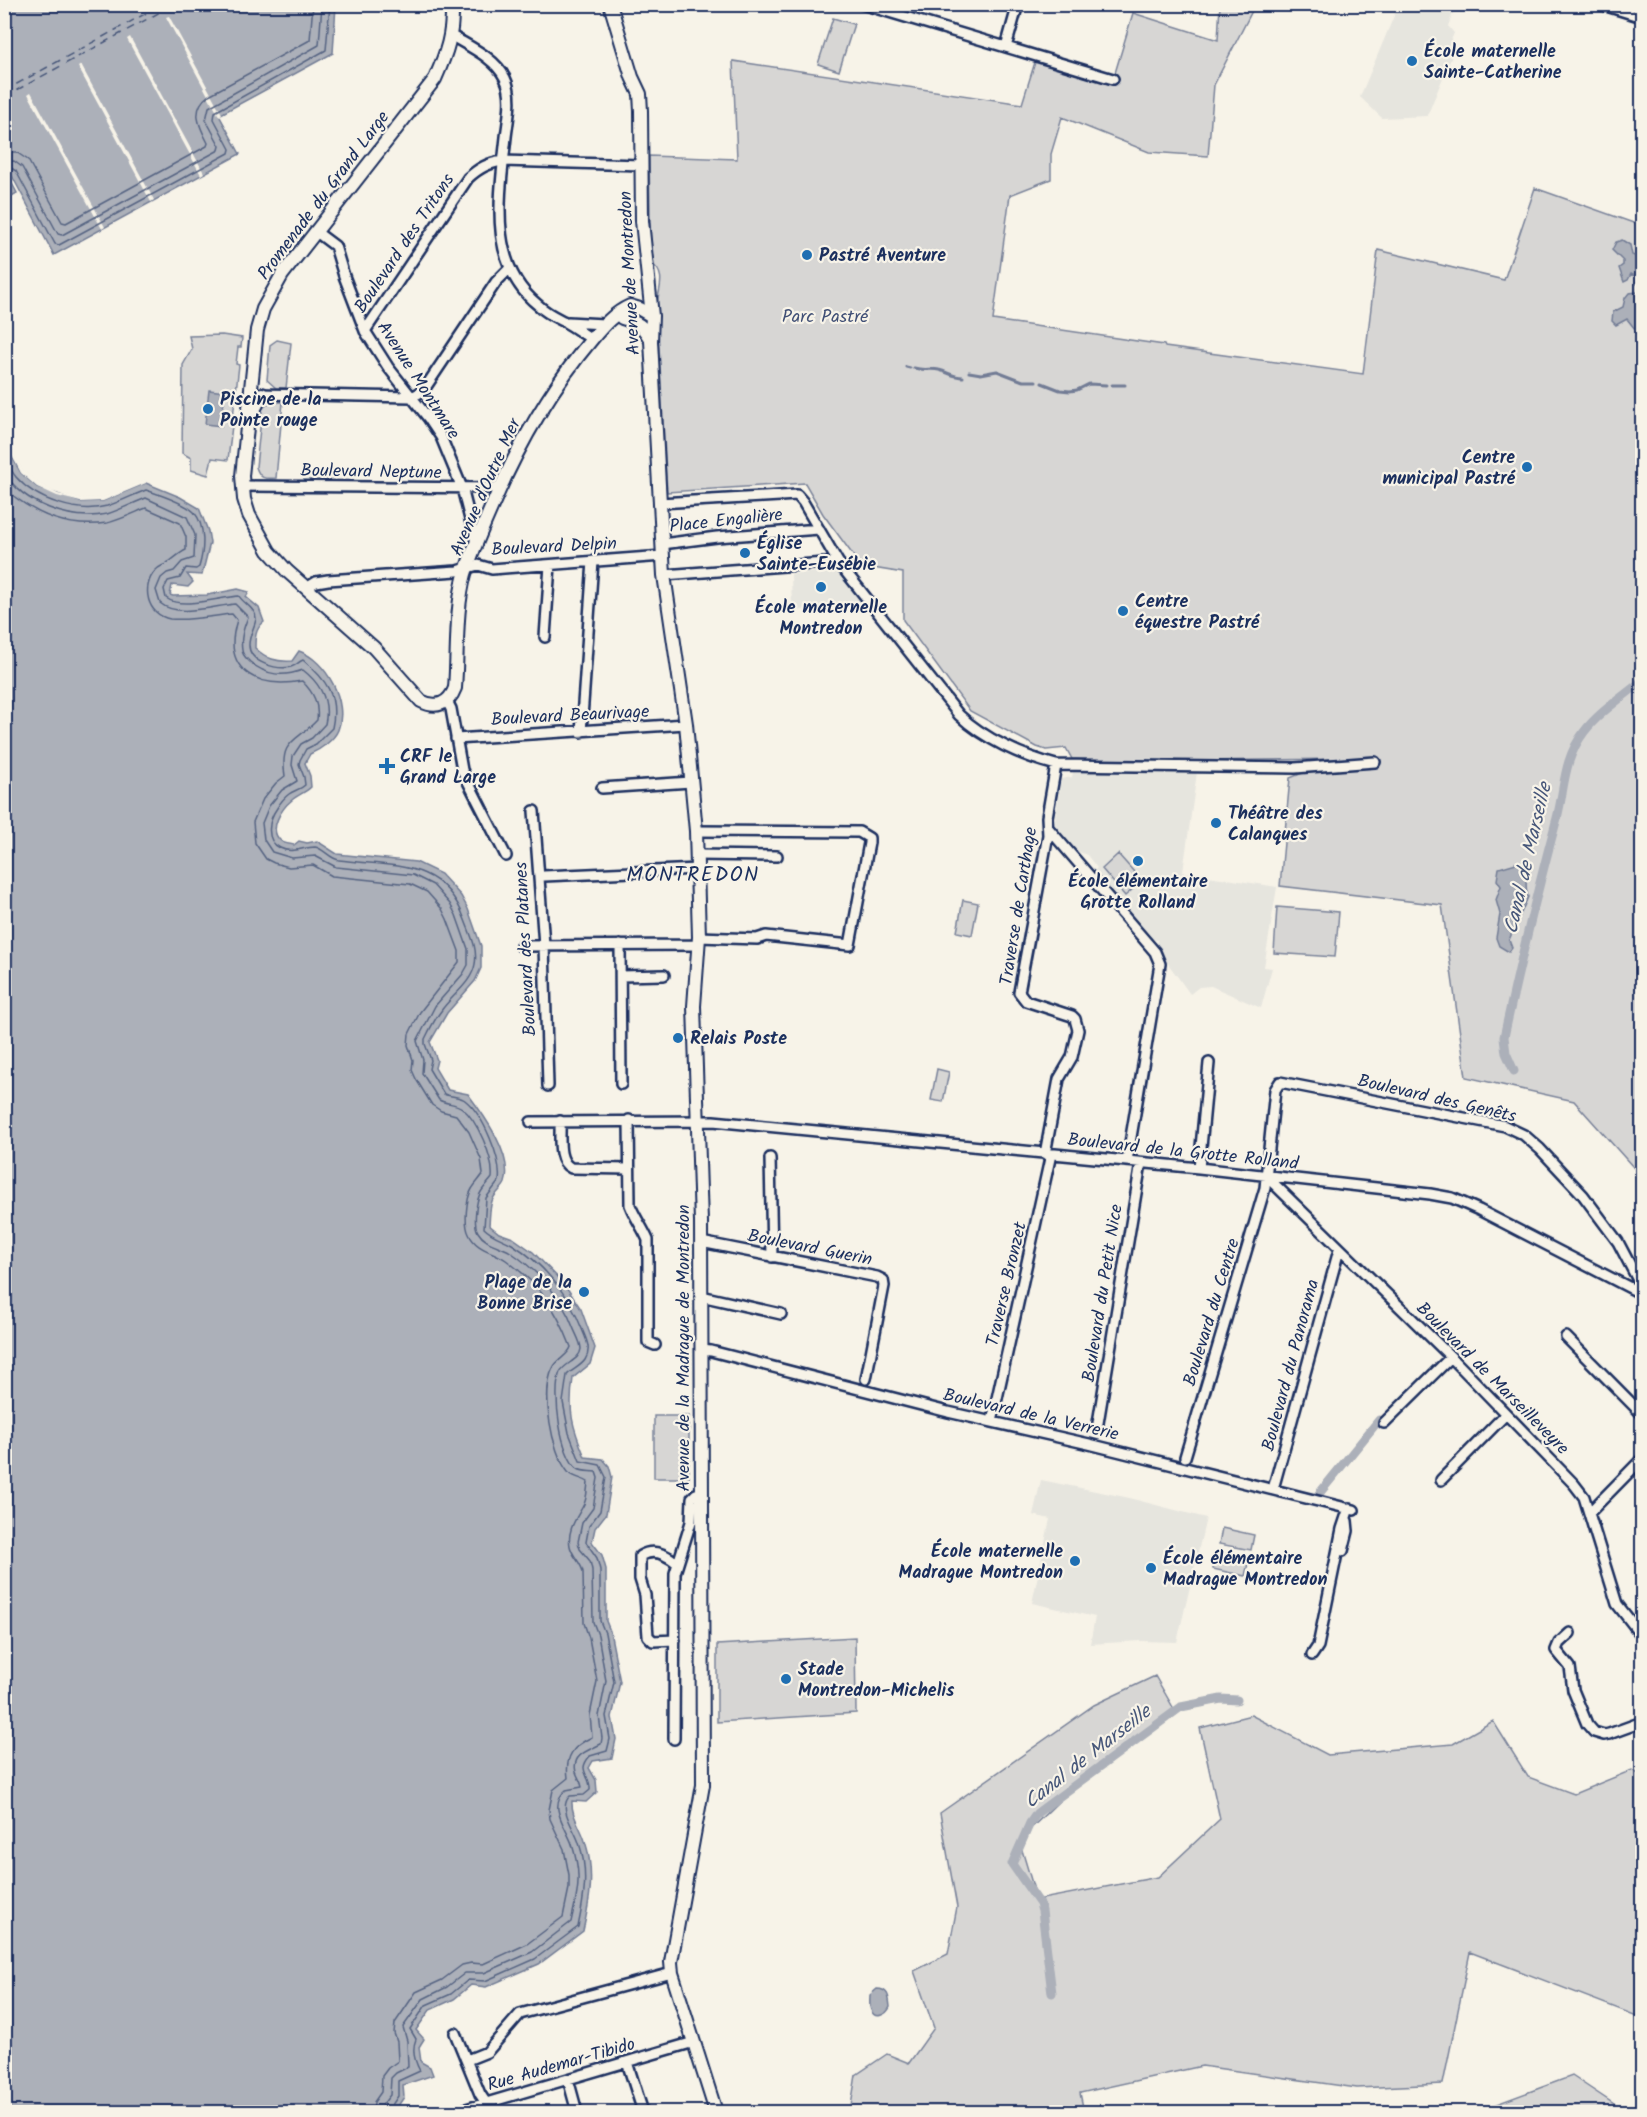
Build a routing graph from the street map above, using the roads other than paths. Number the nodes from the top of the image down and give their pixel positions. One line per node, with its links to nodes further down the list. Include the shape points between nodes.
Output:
1 (452, 4): 7 (street, Promenade du Grand Large)
2 (610, 4): 11 (street, Avenue de Montredon, via 640,94)
3 (862, 4): 8 (street)
4 (1018, 4): 8 (street)
5 (1600, 4): 6 (street)
6 (1642, 17)
7 (452, 36): 10 (street, via 491,61 506,80 510,99); 12 (street, Promenade du Grand Large, via 435,80)
8 (1006, 46): 9 (street)
9 (1113, 79)
10 (503, 161): 11 (street); 13 (street, via 499,211); 20 (street, Boulevard des Tritons, via 480,167 468,178)
11 (641, 165): 14 (street, Avenue de Montredon)
12 (315, 231): 20 (street, Avenue Montmare, via 335,246); 23 (street, Promenade du Grand Large, via 282,274 262,309 257,330)
13 (510, 268): 18 (street, via 531,300); 24 (street, via 496,282 423,390)
14 (647, 282): 15 (street, Avenue d'Outre Mer, via 645,295); 16 (street, Avenue de Montredon)
15 (635, 307): 16 (street); 17 (street, Avenue d'Outre Mer); 19 (street, Avenue d'Outre Mer, via 624,309)
16 (652, 316): 22 (street, Avenue de Montredon)
17 (622, 318): 21 (street, Avenue d'Outre Mer); 22 (street, via 640,324)
18 (565, 322): 19 (street); 21 (street)
19 (604, 324): 21 (street, Avenue d'Outre Mer)
20 (365, 331): 24 (street, Avenue Montmare)
21 (592, 339): 27 (street, Avenue d'Outre Mer, via 538,415)
22 (651, 340): 28 (street, Avenue de Montredon)
23 (256, 394): 24 (street); 25 (street, Promenade du Grand Large, via 248,422)
24 (412, 397): 26 (street, Avenue Montmare, via 441,437)
25 (242, 486): 26 (street, Boulevard Neptune); 37 (street, Promenade du Grand Large, via 249,514 269,551)
26 (462, 488): 27 (street, Boulevard Neptune); 30 (street, Avenue Montmare)
27 (500, 488): 30 (street, Avenue d'Outre Mer)
28 (659, 503): 29 (street, via 796,495); 31 (street, Avenue de Montredon)
29 (819, 529): 31 (street, Place Engalière, via 717,537); 33 (street)
30 (476, 543): 35 (street, Avenue d'Outre Mer)
31 (662, 550): 32 (street, Boulevard Delpin); 36 (street, Place Engalière)
32 (593, 561): 34 (street, Boulevard Delpin); 41 (street)
33 (838, 562): 36 (street); 44 (street, via 958,715 1022,754)
34 (550, 565): 35 (street, Boulevard Delpin); 38 (street)
35 (467, 568): 37 (street, Boulevard Delpin, via 328,580); 39 (street, Avenue d'Outre Mer, via 460,602 454,688)
36 (664, 575): 40 (street, Avenue de la Madrague de Montredon)
37 (306, 588): 39 (street, Promenade du Grand Large, via 374,648 421,701 435,706)
38 (545, 637)
39 (447, 701): 42 (street, via 452,709)
40 (686, 724): 41 (street, Boulevard Beaurivage); 45 (street, Avenue de la Madrague de Montredon)
41 (581, 732): 42 (street, Boulevard Beaurivage)
42 (456, 739): 51 (street, via 462,770)
43 (1375, 762): 44 (street, via 1295,768)
44 (1056, 765): 48 (street, Traverse de Carthage, via 1047,817)
45 (691, 782): 46 (street); 49 (street, Avenue de la Madrague de Montredon)
46 (602, 788)
47 (534, 811): 56 (street, Boulevard des Platanes)
48 (1049, 829): 68 (street, Traverse de Carthage, via 1019,992 1026,1001 1072,1016 1078,1030 1072,1057 1059,1079); 70 (street, via 1155,952 1160,964)
49 (696, 831): 50 (street, Avenue de la Madrague de Montredon); 55 (street, via 859,832 869,838 850,945 765,936)
50 (697, 855): 52 (street); 53 (street, Avenue de la Madrague de Montredon)
51 (506, 856)
52 (777, 856)
53 (698, 869): 54 (street); 55 (street, Avenue de la Madrague de Montredon)
54 (544, 876)
55 (698, 941): 57 (street); 65 (street, Avenue de la Madrague de Montredon, via 694,1006)
56 (544, 945): 57 (street); 58 (street); 63 (street, Boulevard des Platanes)
57 (620, 945): 60 (street)
58 (521, 946)
59 (664, 975): 60 (street)
60 (621, 976): 62 (street)
61 (1209, 1063): 73 (street)
62 (621, 1084)
63 (548, 1086)
64 (629, 1120): 65 (street, Boulevard de la Grotte Rolland); 66 (street, Boulevard de la Grotte Rolland); 72 (street)
65 (698, 1120): 68 (street, Boulevard de la Grotte Rolland); 75 (street, Avenue de la Madrague de Montredon)
66 (560, 1121): 67 (street, Boulevard de la Grotte Rolland); 72 (street, via 561,1159 566,1166)
67 (531, 1122)
68 (1048, 1154): 70 (street, Boulevard de la Grotte Rolland); 88 (street, Traverse Bronzet)
69 (770, 1158): 77 (street)
70 (1127, 1161): 71 (street, Boulevard de la Grotte Rolland)
71 (1141, 1163): 73 (street, Boulevard de la Grotte Rolland); 90 (street, Boulevard du Petit Nice)
72 (629, 1168): 82 (street, via 630,1205 648,1240 648,1342)
73 (1199, 1168): 74 (street, Boulevard de la Grotte Rolland)
74 (1267, 1177): 76 (street, Boulevard de Marseilleveyre); 78 (street, Boulevard de la Grotte Rolland, via 1452,1198); 78 (street, Boulevard des Genêts, via 1275,1090 1280,1082 1504,1126 1524,1135 1540,1149 1583,1196 1618,1242 1639,1282); 91 (street, Boulevard du Centre)
75 (701, 1242): 77 (street, Boulevard Guerin); 79 (street, Avenue de la Madrague de Montredon)
76 (1339, 1250): 84 (street, Boulevard de Marseilleveyre); 94 (street, Boulevard du Panorama)
77 (772, 1257): 85 (street, Boulevard Guerin, via 883,1280)
78 (1639, 1292)
79 (700, 1296): 80 (street); 83 (street, Avenue de la Madrague de Montredon)
80 (781, 1314)
81 (1566, 1337): 87 (street)
82 (656, 1345)
83 (701, 1350): 88 (street, Boulevard de la Verrerie); 95 (street, Avenue de la Madrague de Montredon)
84 (1451, 1357): 86 (street, Boulevard de Marseilleveyre); 89 (street)
85 (866, 1379)
86 (1506, 1414): 93 (street); 96 (street, Boulevard de Marseilleveyre, via 1574,1484)
87 (1642, 1414)
88 (992, 1421): 94 (street, Boulevard de la Verrerie)
89 (1384, 1423)
90 (1097, 1429)
91 (1185, 1456)
92 (1642, 1459): 96 (street)
93 (1441, 1480)
94 (1274, 1489): 101 (street, Boulevard de la Verrerie, via 1352,1509 1342,1529 1327,1594 1329,1602)
95 (702, 1493): 97 (street, via 693,1498 691,1522); 104 (street, Avenue de la Madrague de Montredon, via 702,1785 671,1958)
96 (1589, 1513): 99 (street, Boulevard de Marseilleveyre, via 1617,1604)
97 (677, 1563): 100 (street); 100 (street, via 659,1552 640,1556 648,1636 653,1641)
98 (1569, 1633): 102 (street, via 1556,1650 1570,1667 1573,1690 1587,1725 1604,1735)
99 (1642, 1636)
100 (675, 1640): 103 (street)
101 (1312, 1655)
102 (1642, 1722)
103 (674, 1739)
104 (672, 1973): 106 (street, Avenue de la Madrague de Montredon); 107 (street, via 520,2014 487,2052)
105 (455, 2033): 107 (street)
106 (694, 2042): 108 (street, Rue Audemar-Tibido); 115 (street, Avenue de la Madrague de Montredon)
107 (468, 2060): 110 (street)
108 (627, 2062): 109 (street, Rue Audemar-Tibido); 114 (street)
109 (568, 2079): 110 (street, Rue Audemar-Tibido); 113 (street)
110 (486, 2103): 111 (street, Rue Audemar-Tibido); 112 (street)
111 (456, 2112)
112 (492, 2112)
113 (577, 2112)
114 (644, 2112)
115 (716, 2112)

